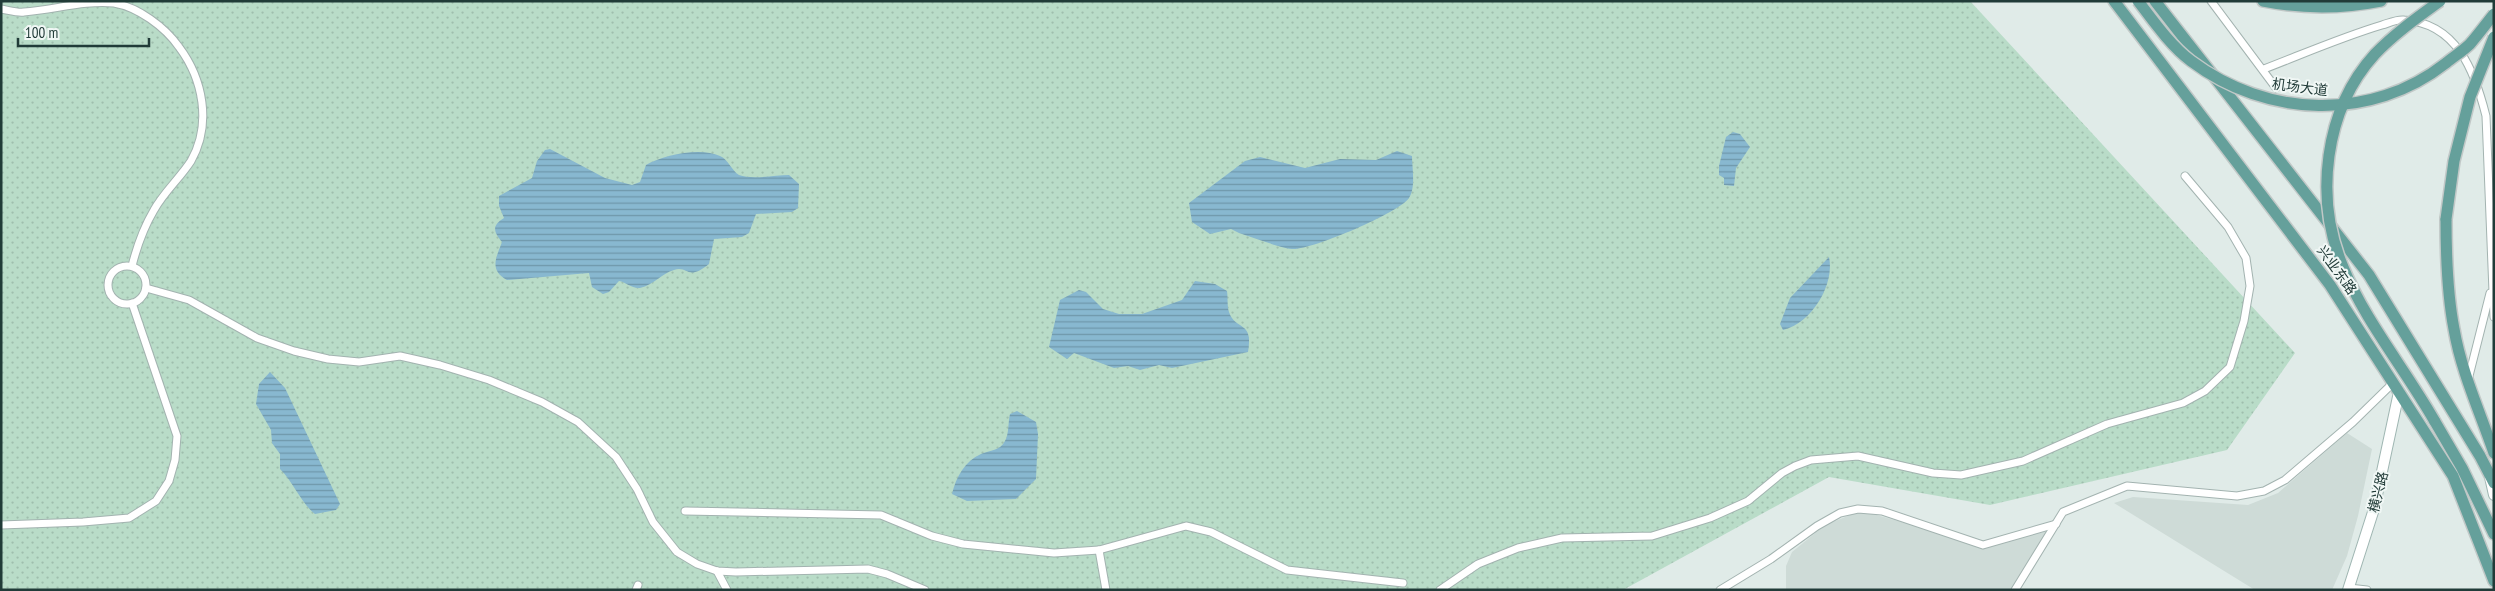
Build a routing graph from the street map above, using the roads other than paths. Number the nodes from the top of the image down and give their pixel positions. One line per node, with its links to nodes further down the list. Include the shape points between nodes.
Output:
1 (2114, 1): 20 (main road, 兴业东路, via 2330,285)
2 (2138, 1): 9 (main road, 机场大道, bridge, via 2190,60 2220,80 2269,99 2316,106 2360,103 2408,87 2432,74 2469,45)
3 (2155, 1): 22 (main road, 兴业东路, via 2369,275)
4 (2211, 1): 11 (street)
5 (2263, 1): 6 (main road, via 2312,8)
6 (2381, 1)
7 (2440, 1): 27 (main road, bridge, via 2385,44 2354,84 2335,129 2328,164 2329,222 2343,267 2462,468)
8 (1, 9): 14 (street, via 22,12 96,1 116,3 161,27 188,59 198,78 202,98 201,134 192,160 155,208 139,240)
9 (2494, 14)
10 (2494, 37): 19 (main road, bridge, via 2470,97 2454,161 2446,219 2446,266 2454,330)
11 (2264, 70): 12 (street); 16 (street, via 2367,30 2402,20 2430,25 2451,38 2473,75 2486,116)
12 (2276, 88)
13 (2185, 176): 36 (street, via 2228,227 2246,258 2250,286 2244,321 2230,367 2205,391 2183,403 2107,424 2023,462 1961,475 1933,473 1858,456 1811,460 1782,473 1748,501 1710,518 1652,536 1562,538 1518,548 1478,564)
14 (132, 266): 15 (street, via 142,272); 17 (street, via 114,270 108,288 114,299)
15 (146, 288): 17 (street); 29 (street, via 189,300 257,338 294,351 359,362 400,356 489,380 542,402 578,422 616,457 638,489 653,522 676,552)
16 (2491, 288): 18 (street); 19 (street)
17 (132, 304): 26 (street, via 177,436 169,481 156,501 128,518)
18 (2494, 317)
19 (2468, 380): 21 (main road)
20 (2396, 387): 25 (street, via 2285,480 2264,490 2237,496 2127,486 2063,512); 30 (main road, 兴业东路, via 2452,476); 32 (main road, 横兴路, via 2374,509)
21 (2494, 453)
22 (2492, 479): 23 (main road)
23 (2494, 495)
24 (685, 511): 28 (street, via 881,515 932,536 963,544 1054,553)
25 (2056, 524): 37 (street, via 1983,545 1882,511 1840,513); 38 (street)
26 (1, 525)
27 (2494, 534)
28 (1099, 550): 31 (street, via 1186,526 1212,532 1287,570); 35 (street)
29 (717, 571): 33 (street); 34 (street, via 868,569)
30 (2493, 581)
31 (1403, 583)
32 (2349, 589): 39 (street)
33 (726, 590)
34 (925, 590)
35 (1106, 590)
36 (1440, 590)
37 (1720, 590)
38 (2015, 590)
39 (2367, 590)

